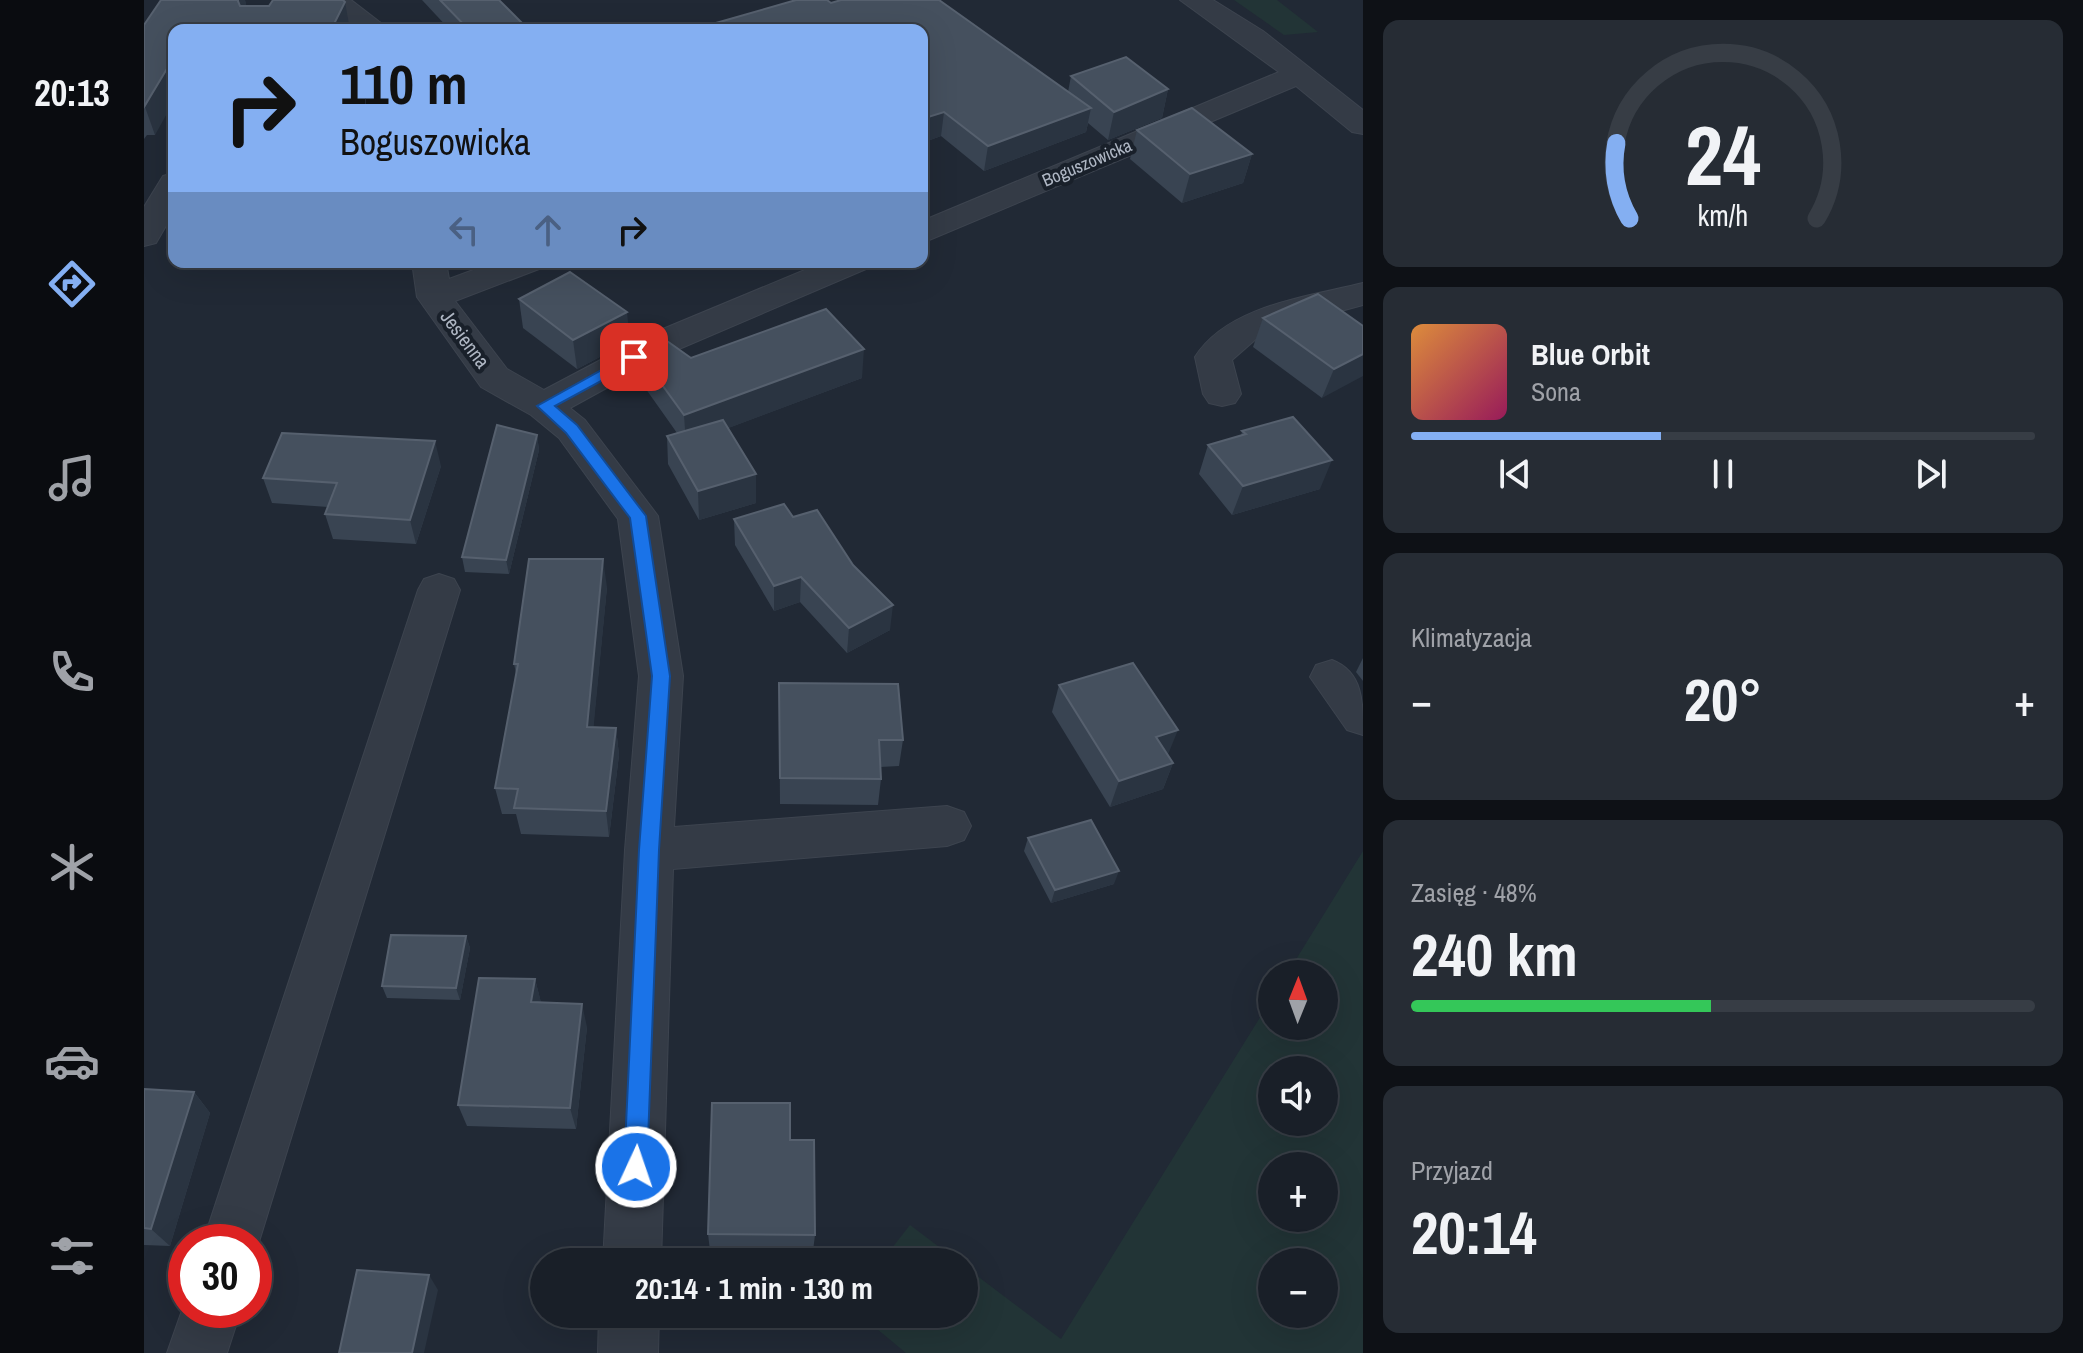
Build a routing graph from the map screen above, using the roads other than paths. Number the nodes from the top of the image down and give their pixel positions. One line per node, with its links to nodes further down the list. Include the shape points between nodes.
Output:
1 (333, 0): 3 (street)
2 (1194, 0): 4 (street, via 1253,37)
3 (367, 24)
4 (1297, 75): 5 (street); 7 (street, Boguszowicka)
5 (1363, 125)
6 (168, 194): 8 (street)
7 (928, 230)
8 (144, 236)
9 (493, 268): 11 (street)
10 (840, 268): 14 (street, via 659,344)
11 (432, 279): 14 (street, Jesienna, via 494,378)
12 (1363, 294): 13 (street, via 1251,324 1213,357)
13 (1222, 394)
14 (544, 406): 19 (street, Jesienna, via 572,429 638,516 661,676)
15 (439, 590): 20 (street)
16 (1332, 677): 17 (street)
17 (1363, 717)
18 (947, 826): 19 (street)
19 (649, 850): 21 (street, Jesienna)
20 (238, 1224)
21 (633, 1248)
22 (205, 1328): 24 (street)
23 (629, 1328): 25 (street)
24 (197, 1353)
25 (628, 1353)

